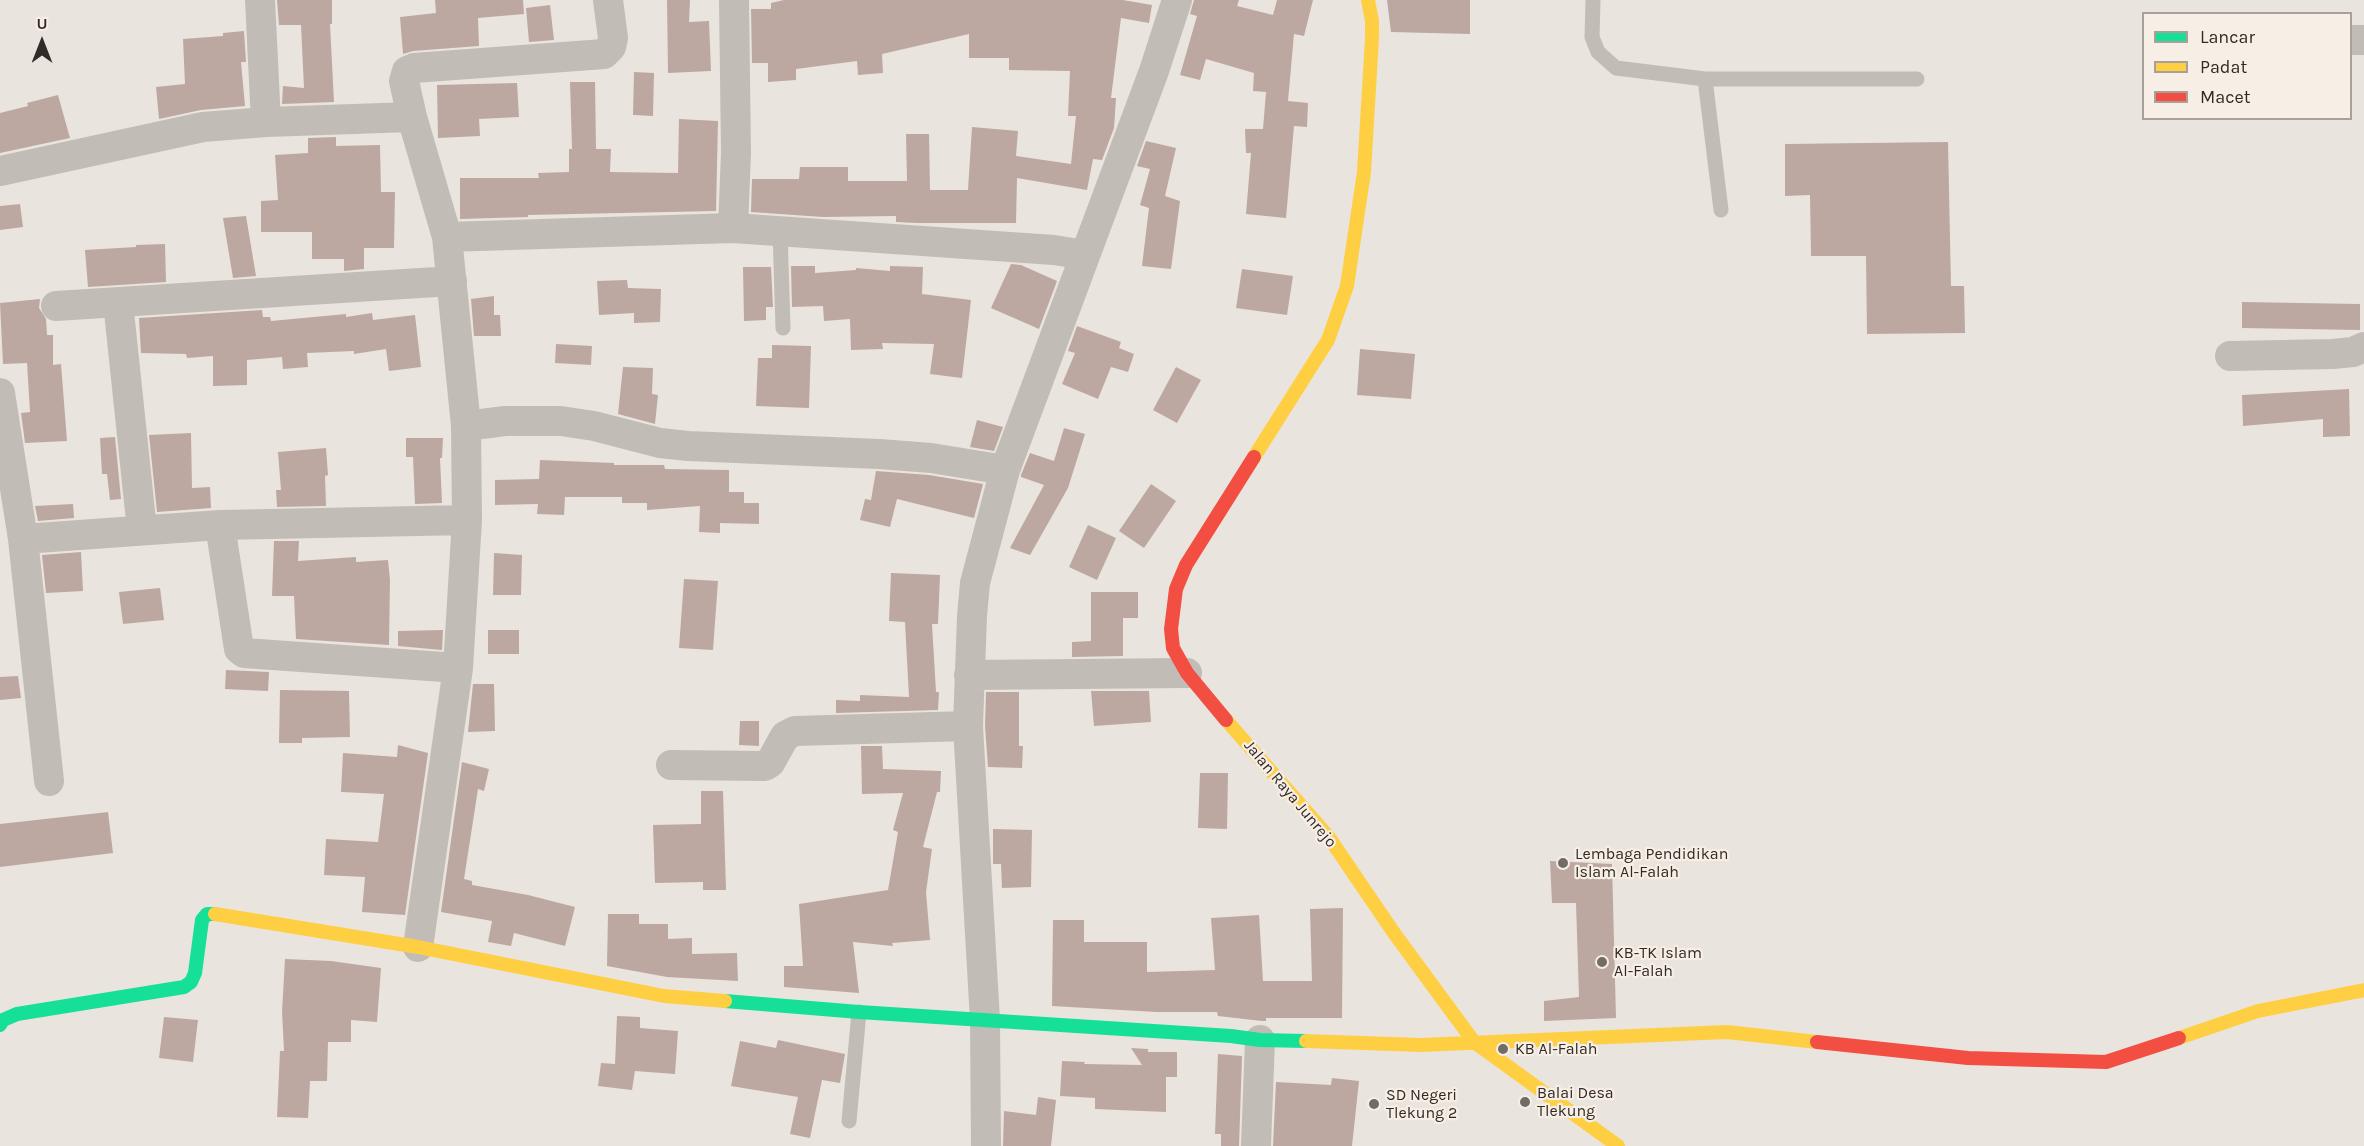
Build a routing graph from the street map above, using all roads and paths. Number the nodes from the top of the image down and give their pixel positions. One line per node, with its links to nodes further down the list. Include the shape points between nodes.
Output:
1 (260, 0): 10 (street)
2 (608, 0): 9 (street, via 613,38 604,54 414,68 407,71 404,81)
3 (734, 0): 13 (street)
4 (1177, 0): 16 (street)
5 (1368, 0): 31 (street, Jalan Raya Junrejo, via 1372,38 1364,172 1347,286 1328,340 1186,565 1176,589 1173,648)
6 (1593, 0): 7 (lane, via 1592,36 1598,52 1616,68)
7 (1705, 79): 8 (lane); 12 (lane)
8 (1917, 79)
9 (412, 117): 10 (street); 15 (street)
10 (266, 122): 11 (street, via 203,128)
11 (0, 171)
12 (1721, 210)
13 (733, 228): 14 (street); 15 (street)
14 (780, 230): 16 (street); 20 (lane)
15 (447, 237): 17 (street)
16 (1085, 255): 25 (street)
17 (452, 280): 18 (street); 24 (street)
18 (118, 302): 19 (street); 28 (street)
19 (56, 306)
20 (783, 328)
21 (2364, 347): 22 (street, via 2334,354)
22 (2230, 356)
23 (0, 393): 29 (street)
24 (466, 426): 25 (street, via 505,421 561,422 688,446 879,454); 26 (street)
25 (1005, 470): 32 (street, via 975,584)
26 (467, 520): 27 (street); 30 (street)
27 (220, 525): 28 (street); 30 (street, via 239,649 244,653)
28 (142, 530): 29 (street)
29 (23, 539): 35 (street)
30 (458, 668): 36 (street)
31 (1187, 673): 32 (street); 42 (street, Jalan Raya Junrejo, via 1328,836)
32 (969, 675): 33 (street)
33 (968, 726): 34 (street, via 795,731 785,736 765,766); 39 (street)
34 (671, 765)
35 (49, 781)
36 (418, 947): 38 (street, via 664,996); 40 (street, via 207,914 202,920 195,973 184,987 17,1014)
37 (2364, 990): 42 (street, via 2258,1011 2106,1062 1968,1058 1727,1032)
38 (859, 1012): 39 (street); 43 (lane)
39 (985, 1020): 41 (street); 44 (street)
40 (0, 1025)
41 (1260, 1040): 42 (street, via 1421,1045); 45 (street)
42 (1474, 1042): 46 (street, Jalan Raya Junrejo)
43 (849, 1121)
44 (986, 1146)
45 (1256, 1146)
46 (1618, 1146)

